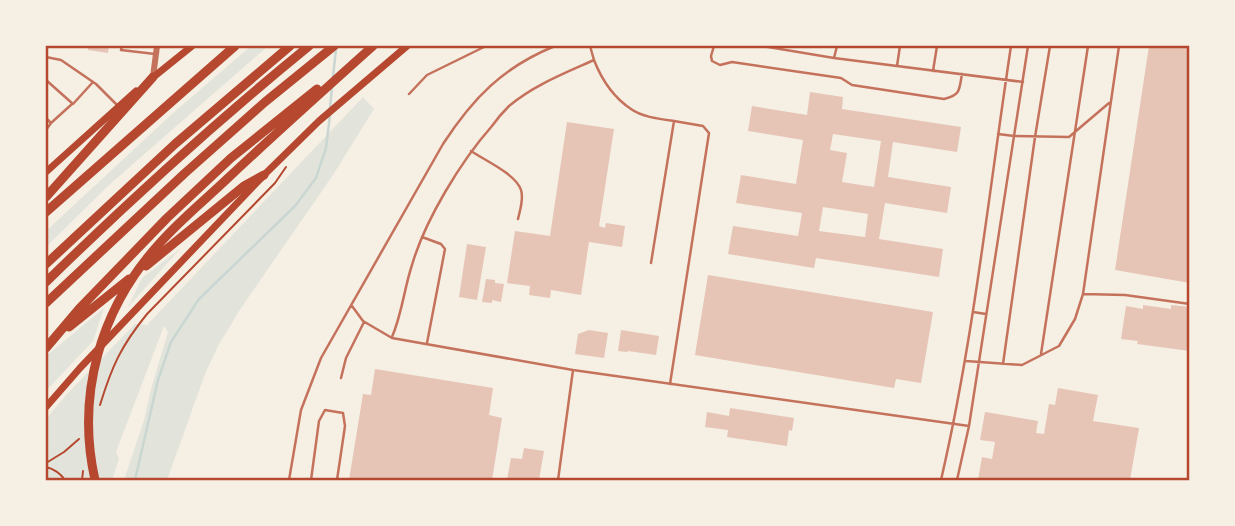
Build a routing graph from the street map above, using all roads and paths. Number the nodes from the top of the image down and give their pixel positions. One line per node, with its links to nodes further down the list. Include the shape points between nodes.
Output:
1 (122, 46): 25 (lane, via 121,50)
2 (143, 46): 25 (lane)
3 (157, 46): 27 (street)
4 (192, 46): 34 (main road)
5 (235, 46): 56 (highway)
6 (290, 46): 60 (highway, via 175,144)
7 (309, 46): 61 (highway)
8 (334, 46): 63 (highway, via 185,173)
9 (373, 46): 71 (highway, via 231,158 141,244); 89 (highway, via 169,234 130,281 104,334 92,377 88,427)
10 (407, 46): 54 (main road)
11 (486, 46): 39 (lane, via 427,75)
12 (555, 46): 65 (lane, via 502,74 460,118)
13 (590, 46): 30 (lane)
14 (714, 46): 33 (lane, via 712,61 720,65 732,62 841,78 852,85 944,99 959,91)
15 (762, 46): 26 (lane)
16 (807, 46): 26 (lane)
17 (837, 46): 29 (lane)
18 (900, 46): 31 (lane)
19 (937, 46): 32 (lane)
20 (1012, 46): 36 (lane)
21 (1028, 46): 38 (lane)
22 (1050, 46): 50 (lane)
23 (1088, 46): 47 (lane)
24 (1119, 46): 40 (lane)
25 (142, 52): 27 (lane)
26 (806, 53): 29 (lane)
27 (155, 54): 34 (street)
28 (46, 57): 37 (lane, via 61,60)
29 (835, 58): 31 (lane)
30 (594, 60): 44 (lane, via 601,77 631,110); 51 (lane, via 524,95)
31 (897, 66): 32 (lane)
32 (933, 71): 33 (lane)
33 (962, 74): 36 (lane)
34 (153, 77): 42 (main road); 55 (highway)
35 (46, 79): 41 (lane)
36 (1006, 80): 38 (lane); 48 (lane)
37 (93, 82): 41 (lane); 42 (lane)
38 (1023, 82): 49 (lane)
39 (409, 94)
40 (1111, 102): 47 (lane); 62 (lane)
41 (73, 104): 45 (lane)
42 (118, 106): 53 (main road)
43 (46, 118): 45 (lane)
44 (674, 121): 59 (lane); 78 (lane, via 703,126 709,133)
45 (51, 123): 46 (lane)
46 (46, 130)
47 (1075, 131): 50 (lane, via 1069,136); 72 (lane)
48 (998, 135): 49 (lane); 66 (lane)
49 (1014, 136): 50 (lane); 67 (lane)
50 (1035, 136): 75 (lane)
51 (471, 151): 57 (lane, via 520,187); 58 (lane)
52 (287, 165): 79 (path, via 132,333 111,371)
53 (46, 171)
54 (264, 175): 71 (highway, via 244,186); 80 (main road)
55 (46, 197)
56 (46, 212)
57 (518, 219)
58 (422, 237): 69 (lane); 70 (lane, via 445,249)
59 (651, 263)
60 (46, 264)
61 (46, 282)
62 (1083, 293): 64 (lane); 72 (lane, via 1075,319 1059,345)
63 (46, 303)
64 (1189, 304)
65 (352, 306): 68 (lane); 90 (lane, via 321,358 300,410)
66 (973, 312): 67 (lane); 73 (lane)
67 (986, 314): 74 (lane)
68 (364, 322): 69 (lane); 77 (lane)
69 (392, 338): 70 (lane)
70 (427, 344): 76 (lane)
71 (46, 347)
72 (1041, 355): 75 (lane, via 1022,365)
73 (966, 361): 74 (lane); 81 (lane)
74 (979, 362): 75 (lane); 82 (lane)
75 (1003, 364)
76 (573, 370): 78 (lane); 93 (lane)
77 (341, 378)
78 (670, 384): 81 (lane)
79 (100, 404)
80 (46, 407)
81 (954, 423): 82 (lane); 94 (lane)
82 (969, 426): 95 (lane)
83 (85, 433): 85 (path)
84 (85, 460): 88 (path)
85 (46, 463)
86 (46, 467): 87 (path)
87 (65, 481)
88 (82, 481)
89 (95, 481)
90 (289, 481)
91 (311, 481): 92 (lane, via 319,421 325,410 343,413)
92 (337, 481)
93 (558, 481)
94 (940, 481)
95 (957, 481)

